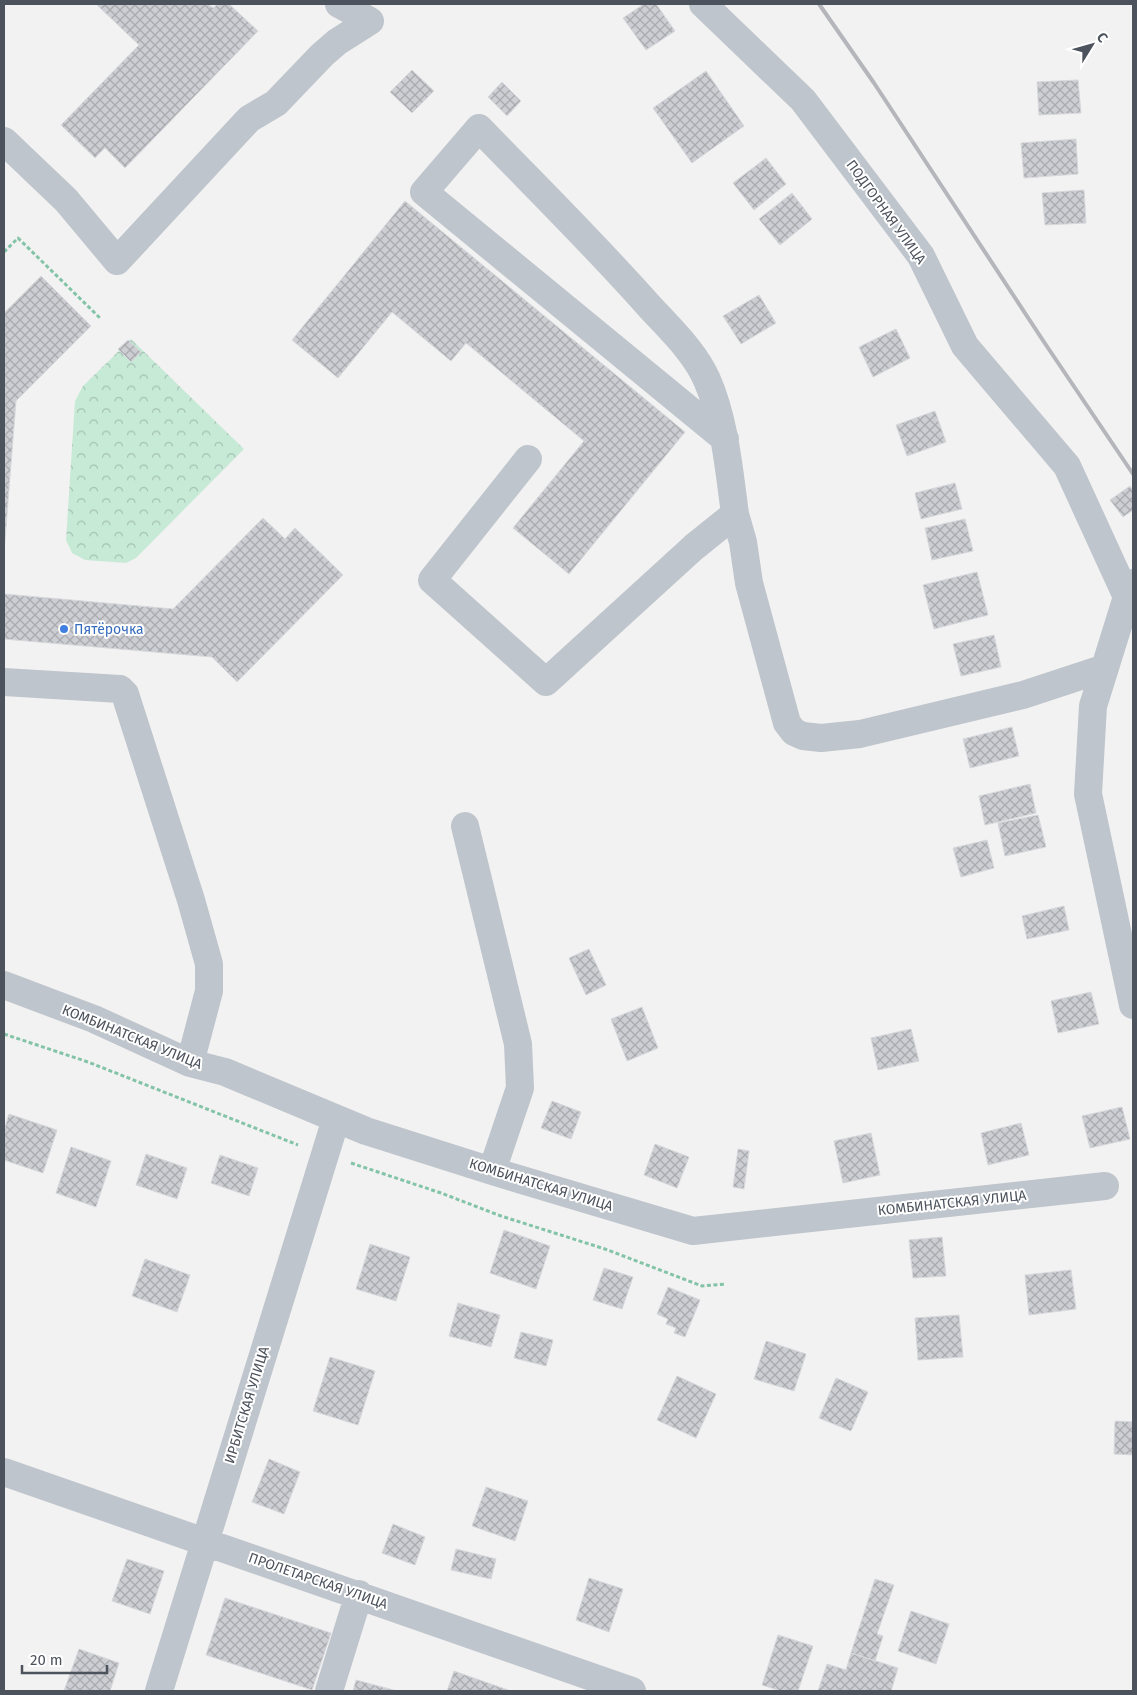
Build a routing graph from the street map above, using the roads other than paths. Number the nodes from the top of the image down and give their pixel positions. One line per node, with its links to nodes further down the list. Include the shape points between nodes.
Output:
1 (339, 4): 3 (street, via 370,21 337,42 276,102 249,120 117,261 66,200)
2 (703, 4): 7 (street, ПОДГОРНАЯ УЛИЦА, via 803,100 921,256 965,346 1067,466)
3 (4, 141)
4 (725, 440): 4 (street, via 714,398 693,356 617,269 479,128 424,192); 6 (street)
5 (528, 459): 6 (street, via 432,580 546,682 694,547)
6 (735, 514): 8 (street, via 787,723 794,732 803,736 821,738 860,734 1023,695)
7 (1130, 590): 8 (street)
8 (1105, 668): 12 (street, via 1093,706 1088,794)
9 (4, 682): 13 (street, via 120,689 125,694 209,964 209,991)
10 (465, 826): 15 (street, via 518,1044 520,1088)
11 (4, 985): 13 (street, КОМБИНАТСКАЯ УЛИЦА, via 94,1019)
12 (1133, 1005)
13 (190, 1063): 14 (street, КОМБИНАТСКАЯ УЛИЦА, via 225,1072)
14 (336, 1119): 15 (street, КОМБИНАТСКАЯ УЛИЦА); 18 (street, ИРБИТСКАЯ УЛИЦА)
15 (492, 1171): 16 (street, КОМБИНАТСКАЯ УЛИЦА, via 693,1230)
16 (1105, 1186)
17 (4, 1472): 18 (street, ПРОЛЕТАРСКАЯ УЛИЦА)
18 (205, 1542): 19 (street, ПРОЛЕТАРСКАЯ УЛИЦА); 20 (street, ИРБИТСКАЯ УЛИЦА)
19 (359, 1594): 21 (street); 22 (street, ПРОЛЕТАРСКАЯ УЛИЦА)
20 (159, 1691)
21 (329, 1691)
22 (632, 1691)

